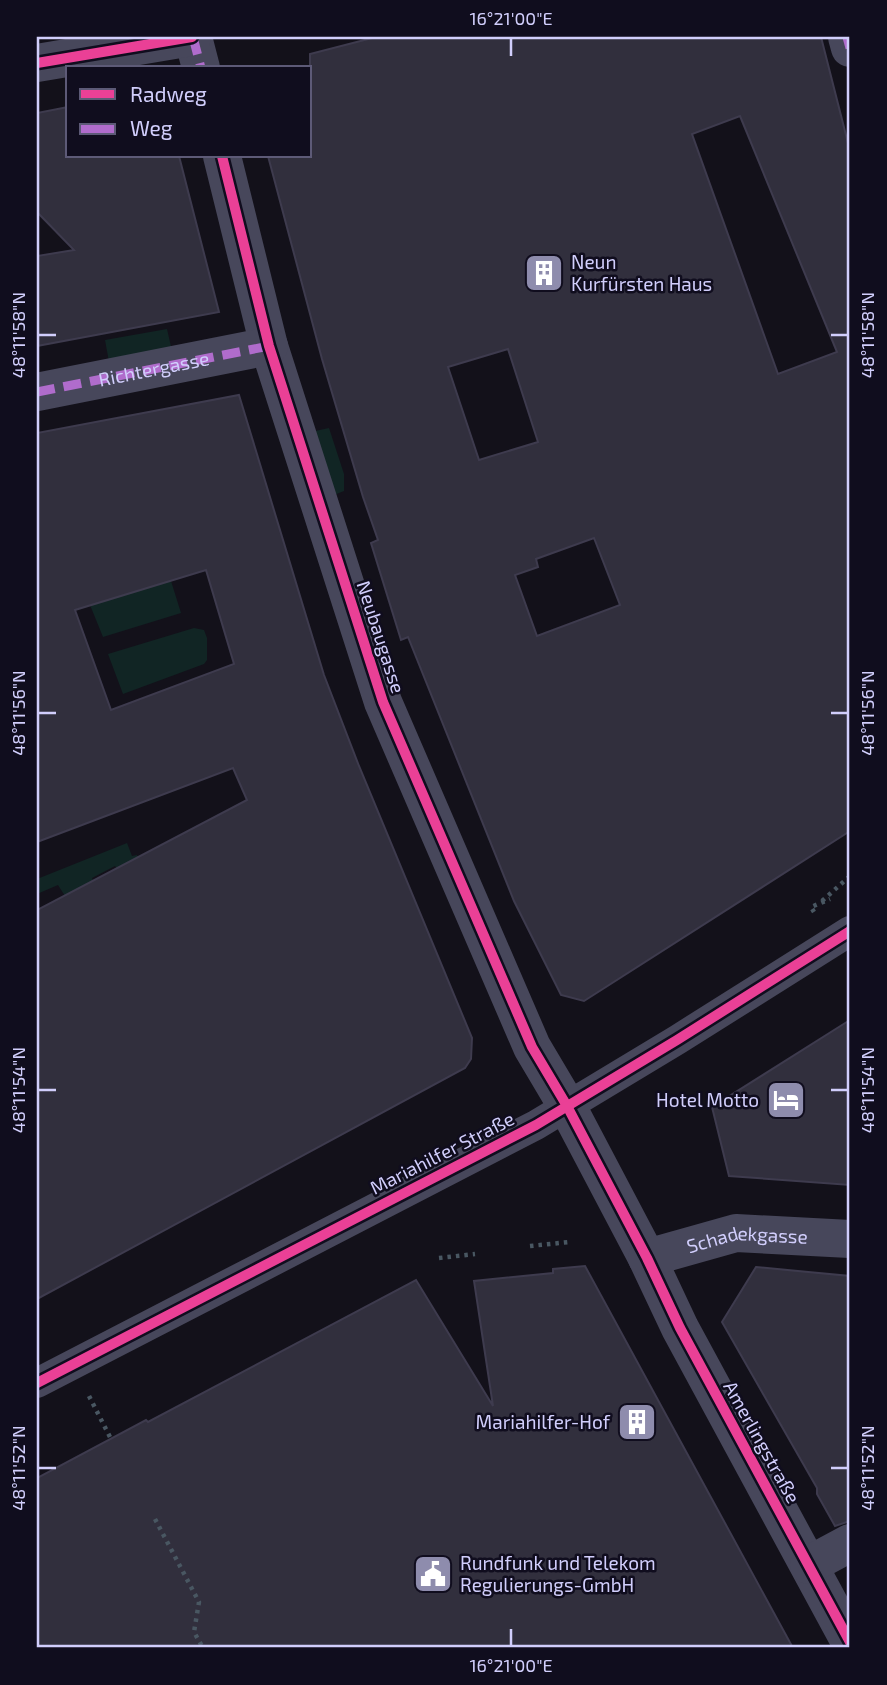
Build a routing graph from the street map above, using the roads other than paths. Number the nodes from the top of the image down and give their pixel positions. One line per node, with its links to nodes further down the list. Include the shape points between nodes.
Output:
1 (192, 37): 4 (street); 5 (street)
2 (847, 37): 3 (street)
3 (850, 48)
4 (37, 63)
5 (200, 66)
6 (223, 158): 7 (street, Neubaugasse)
7 (270, 346): 8 (street, Richtergasse); 10 (street, Neubaugasse, via 383,702 532,1047)
8 (37, 392)
9 (850, 931): 10 (street, Mariahilfer Straße)
10 (567, 1106): 12 (street, Neubaugasse); 13 (street, Mariahilfer Straße)
11 (850, 1239): 12 (street, Schadekgasse, via 736,1233)
12 (647, 1258): 15 (street, Amerlingstraße)
13 (37, 1384)
14 (850, 1543): 15 (street)
15 (809, 1565): 16 (street, Amerlingstraße)
16 (850, 1642)

